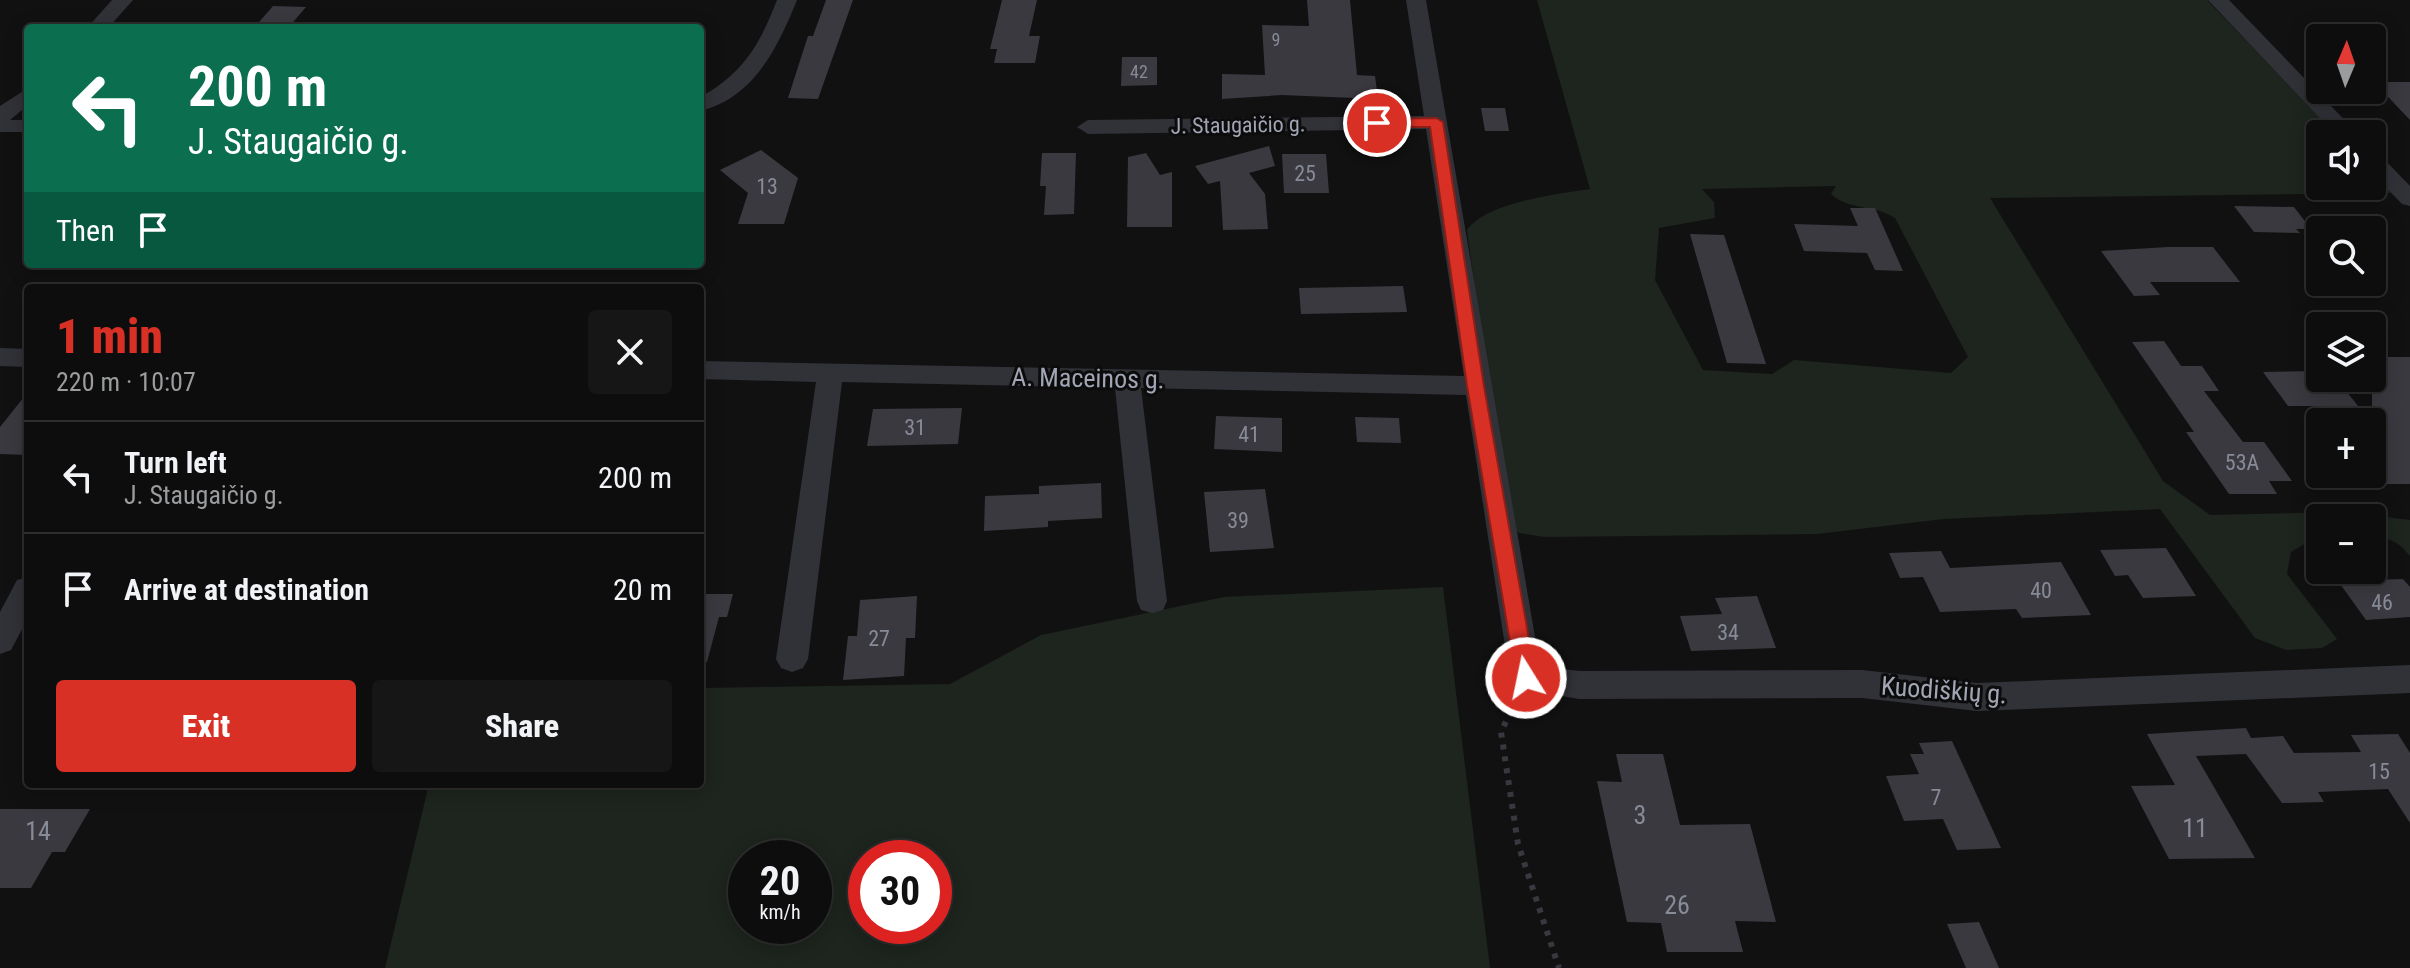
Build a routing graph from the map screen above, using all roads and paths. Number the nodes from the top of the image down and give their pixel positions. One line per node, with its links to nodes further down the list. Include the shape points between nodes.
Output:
1 (123, 0): 5 (street)
2 (787, 0): 7 (street, via 770,44 748,78)
3 (1416, 0): 10 (street)
4 (2218, 0): 9 (street)
5 (101, 24)
6 (24, 97): 8 (street)
7 (704, 103)
8 (0, 117)
9 (2334, 120)
10 (1436, 122): 13 (street, J. Staugaičio g.); 21 (street)
11 (0, 126): 12 (street)
12 (24, 126)
13 (1088, 127)
14 (2386, 174): 15 (street)
15 (2410, 199)
16 (0, 357): 17 (street)
17 (24, 358)
18 (704, 370): 19 (street, A. Maceinos g.)
19 (830, 373): 20 (street, A. Maceinos g.); 25 (street)
20 (1127, 379): 21 (street, A. Maceinos g.); 23 (street)
21 (1475, 386): 26 (street)
22 (24, 596): 24 (street)
23 (1152, 601)
24 (0, 641)
25 (792, 659)
26 (1526, 678): 27 (street, Kuodiškių g., via 1579,685 1862,684 1977,697); 28 (path, via 1501,732 1518,844)
27 (2410, 679)
28 (1559, 968)

